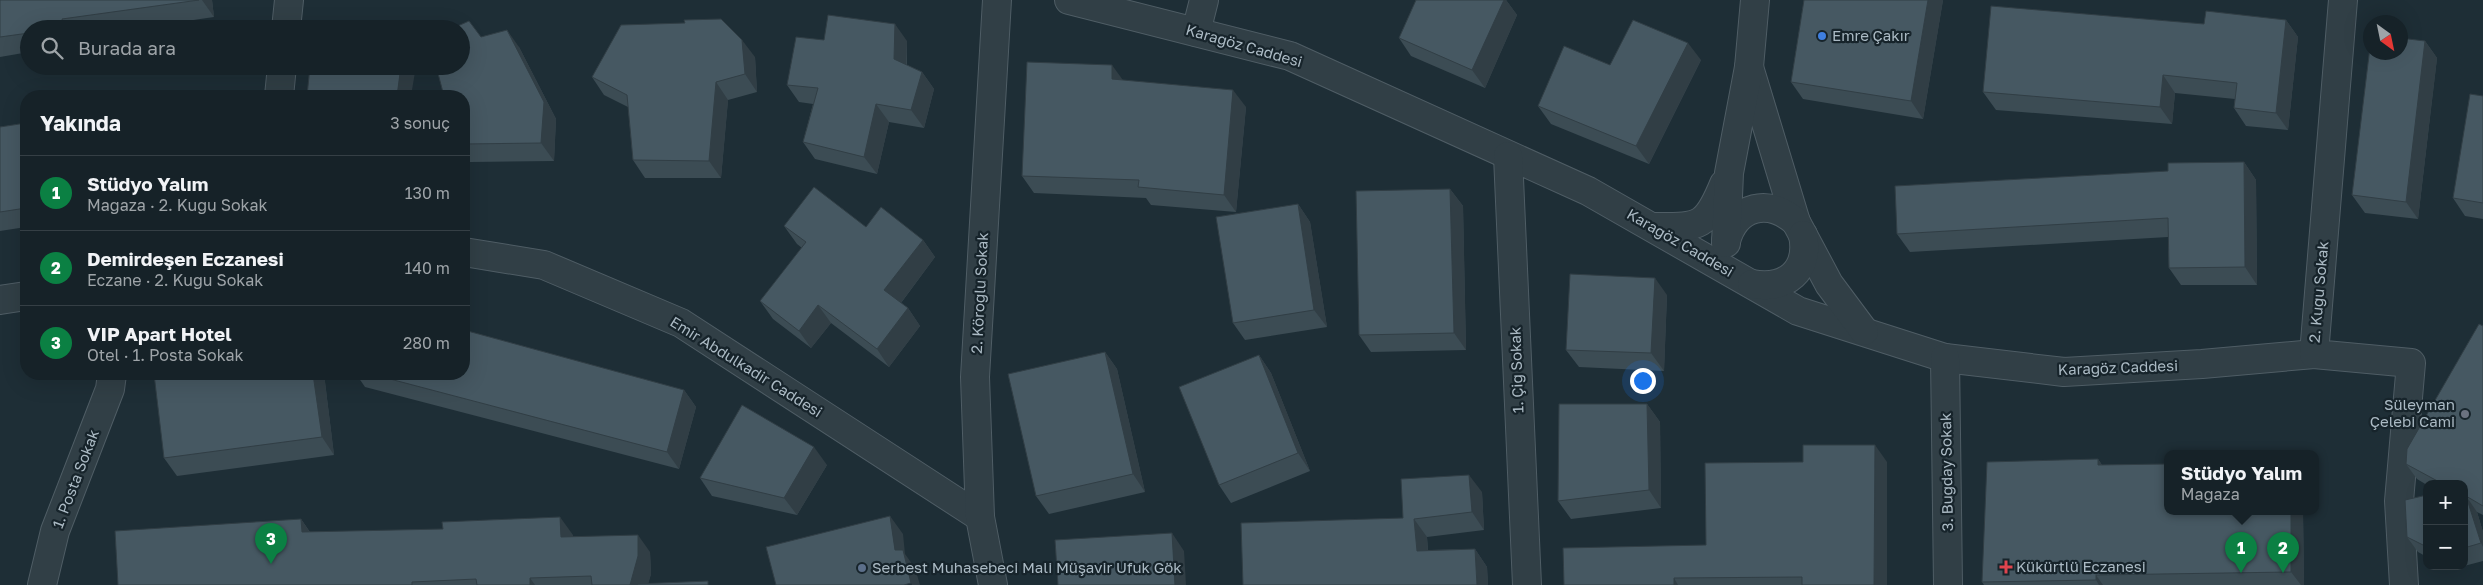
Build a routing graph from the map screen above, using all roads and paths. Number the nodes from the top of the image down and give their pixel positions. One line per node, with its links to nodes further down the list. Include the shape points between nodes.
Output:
1 (289, 0): 7 (street)
2 (997, 0): 25 (street, 2. Köroğlu Sokak, via 975,377)
3 (1069, 0): 8 (street, Karagöz Caddesi)
4 (1204, 0): 8 (street)
5 (1755, 0): 9 (street)
6 (2343, 0): 22 (street, 2. Kuğu Sokak)
7 (287, 20)
8 (1196, 32): 12 (street, Karagöz Caddesi, via 1290,56)
9 (1749, 67): 13 (street); 15 (street)
10 (281, 75): 11 (street)
11 (280, 90)
12 (1508, 156): 14 (street, Karagöz Caddesi, via 1588,191); 28 (street, 1. Çiğ Sokak)
13 (1729, 173): 14 (street, via 1713,211 1704,220 1690,227); 16 (street)
14 (1652, 228): 18 (street, Karagöz Caddesi)
15 (1799, 228): 16 (street, via 1786,213 1760,207 1737,219 1729,230); 18 (street, via 1805,246 1803,259 1788,280 1764,286); 21 (street, via 1829,284)
16 (1726, 243): 18 (street, via 1726,256 1731,268)
17 (470, 253): 25 (street, Emir Abdulkadir Caddesi, via 544,265 681,322)
18 (1746, 281): 21 (street, Karagöz Caddesi, via 1798,311)
19 (20, 297): 20 (street)
20 (0, 300)
21 (1864, 331): 23 (street, Karagöz Caddesi)
22 (2314, 354): 23 (street, Karagöz Caddesi, via 2064,372); 30 (street, 2. Kuğu Sokak, via 2411,363 2399,501)
23 (1945, 358): 29 (street, 3. Buğday Sokak)
24 (111, 380): 26 (street, 1. Posta Sokak, via 55,531)
25 (980, 517): 27 (street, 2. Köroğlu Sokak)
26 (42, 585)
27 (994, 585)
28 (1527, 585)
29 (1948, 585)
30 (2404, 585)

